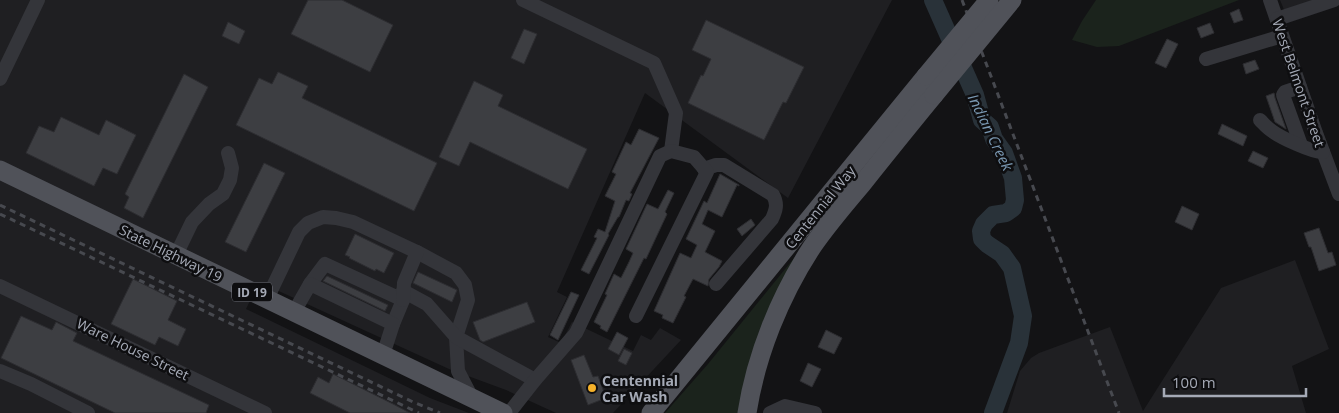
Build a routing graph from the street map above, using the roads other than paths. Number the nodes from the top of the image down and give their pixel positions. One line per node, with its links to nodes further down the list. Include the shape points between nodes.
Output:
1 (38, 0): 10 (street)
2 (522, 0): 14 (street, via 654,63 676,113)
3 (989, 0): 22 (main road, Centennial Way, bridge)
4 (1012, 0): 42 (main road, Centennial Way, bridge, via 812,247 778,309 761,355)
5 (1270, 0): 7 (street, West Belmont Street)
6 (1334, 0): 7 (street)
7 (1277, 19): 8 (street, West Belmont Street)
8 (1282, 36): 9 (street); 11 (street, West Belmont Street)
9 (1206, 59)
10 (0, 79)
11 (1300, 87): 13 (street, via 1283,95); 15 (street, West Belmont Street)
12 (1260, 120): 13 (street, via 1272,131)
13 (1301, 145): 15 (street)
14 (671, 151): 17 (street, via 694,157); 34 (street, via 660,156 576,333)
15 (1323, 152): 19 (street, West Belmont Street)
16 (228, 153): 21 (street, via 232,168 223,194 192,222)
17 (704, 169): 24 (street, via 724,165 773,194 777,208 772,219); 29 (street, via 706,172)
18 (0, 170): 21 (main road, State Highway 19 / ID 19)
19 (1339, 194)
20 (417, 252): 26 (street, via 404,282); 27 (street, via 353,222 323,217 308,223 299,232); 31 (street, via 456,273 465,285 468,300)
21 (176, 255): 27 (main road, State Highway 19 / ID 19)
22 (765, 274): 40 (main road, via 743,289); 41 (main road, Centennial Way)
23 (310, 284): 26 (street, via 326,264); 28 (street); 30 (street)
24 (716, 284)
25 (0, 286): 37 (street, Ware House Street)
26 (403, 295): 30 (street); 31 (street, via 426,304)
27 (267, 299): 28 (main road, State Highway 19 / ID 19)
28 (294, 312): 32 (main road, State Highway 19 / ID 19)
29 (636, 316)
30 (393, 324): 32 (street)
31 (456, 338): 34 (street); 35 (street, via 458,370)
32 (383, 355): 35 (main road, State Highway 19 / ID 19)
33 (0, 371): 36 (street)
34 (535, 380): 39 (street)
35 (472, 398): 38 (main road, State Highway 19 / ID 19)
36 (88, 413)
37 (265, 413)
38 (503, 413)
39 (509, 413)
40 (640, 413)
41 (651, 413)
42 (747, 413)
43 (770, 413): 44 (street, via 785,406)
44 (815, 413)

